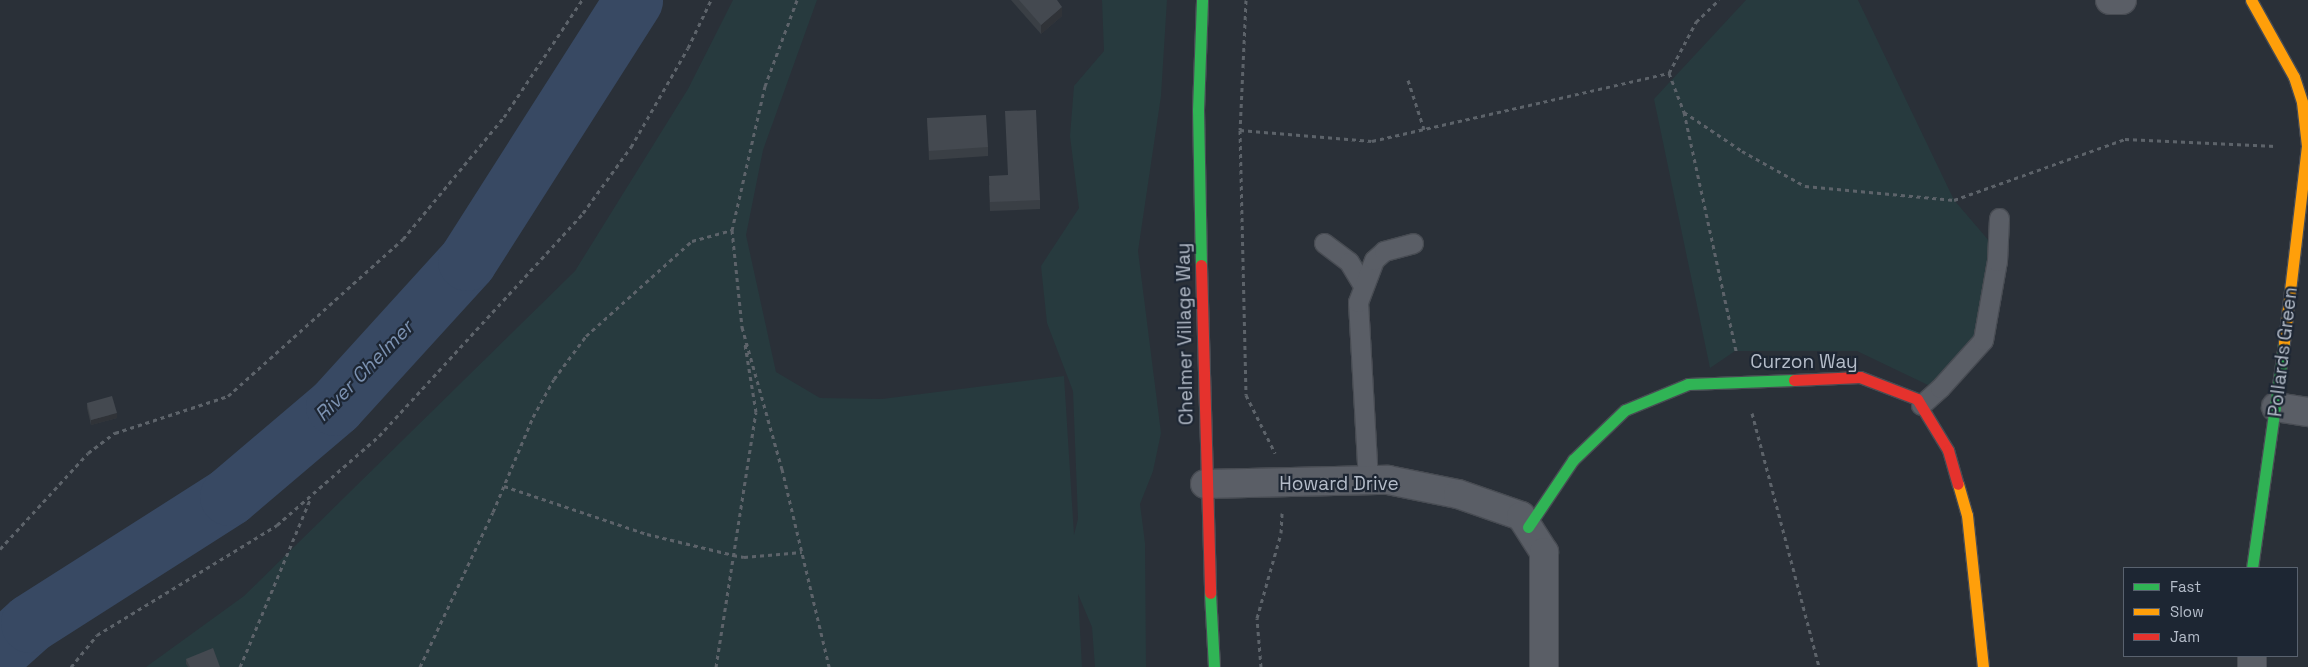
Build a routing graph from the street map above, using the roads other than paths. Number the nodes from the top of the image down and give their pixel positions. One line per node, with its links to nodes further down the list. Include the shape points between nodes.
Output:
1 (1202, 0): 14 (street, Chelmer Village Way, via 1198,110)
2 (2110, 0): 3 (street)
3 (2122, 0)
4 (2251, 0): 5 (street, Pollards Green)
5 (2301, 74): 11 (street, Pollards Green, via 2306,146)
6 (2000, 218): 10 (lane, via 1997,261 1983,340)
7 (1324, 243): 9 (lane, via 1349,262)
8 (1413, 244): 9 (lane, via 1384,251 1374,260)
9 (1362, 284): 13 (lane, via 1358,302)
10 (1921, 405): 15 (street, Curzon Way, via 1917,399 1860,377 1688,384 1625,410 1573,460); 19 (street, Curzon Way, via 1948,450 1967,515)
11 (2276, 407): 12 (street); 16 (street, Pollards Green)
12 (2308, 412)
13 (1368, 481): 14 (street, Howard Drive); 15 (street, Howard Drive, via 1388,480 1458,494 1521,516)
14 (1205, 484): 17 (street, Chelmer Village Way)
15 (1528, 527): 18 (street, Howard Drive, via 1544,552)
16 (2252, 567)
17 (1214, 667)
18 (1544, 667)
19 (1983, 667)

